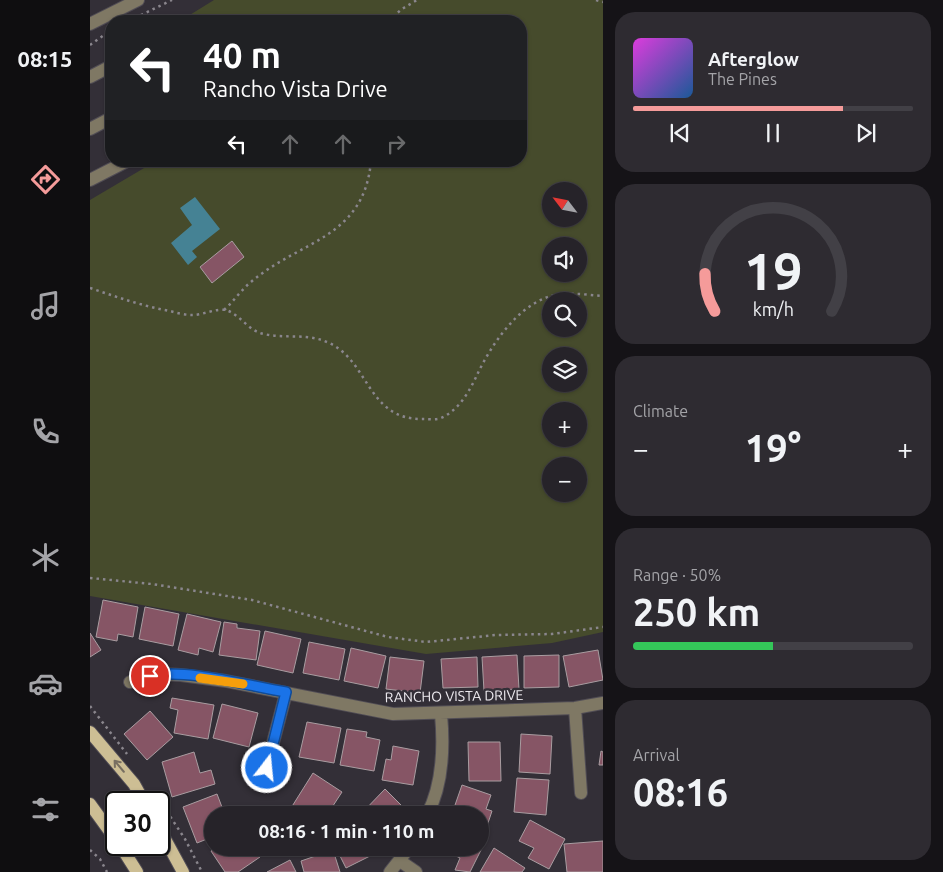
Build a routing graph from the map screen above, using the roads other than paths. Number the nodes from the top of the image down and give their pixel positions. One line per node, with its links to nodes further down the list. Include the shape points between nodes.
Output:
1 (138, 0): 2 (street)
2 (108, 15)
3 (105, 16): 4 (street)
4 (90, 24)
5 (105, 69): 6 (street)
6 (90, 77)
7 (105, 121): 8 (street)
8 (90, 129)
9 (115, 167): 10 (street)
10 (90, 180)
11 (130, 682): 12 (street, RANCHO VISTA DRIVE, via 161,674)
12 (286, 692): 15 (street, RANCHO VISTA DRIVE, via 370,711); 17 (street)
13 (603, 703): 14 (street, RANCHO VISTA DRIVE)
14 (575, 708): 15 (street, RANCHO VISTA DRIVE); 19 (street)
15 (441, 714): 21 (street, via 440,772)
16 (90, 732): 18 (main road, one-way to 16)
17 (263, 781)
18 (138, 791)
19 (581, 792)
20 (90, 804): 22 (main road)
21 (431, 806)
22 (105, 825)
23 (170, 847): 28 (main road)
24 (127, 856): 27 (main road)
25 (403, 856): 26 (street)
26 (400, 861): 29 (street); 30 (street)
27 (137, 872)
28 (184, 872)
29 (390, 872)
30 (416, 872)

